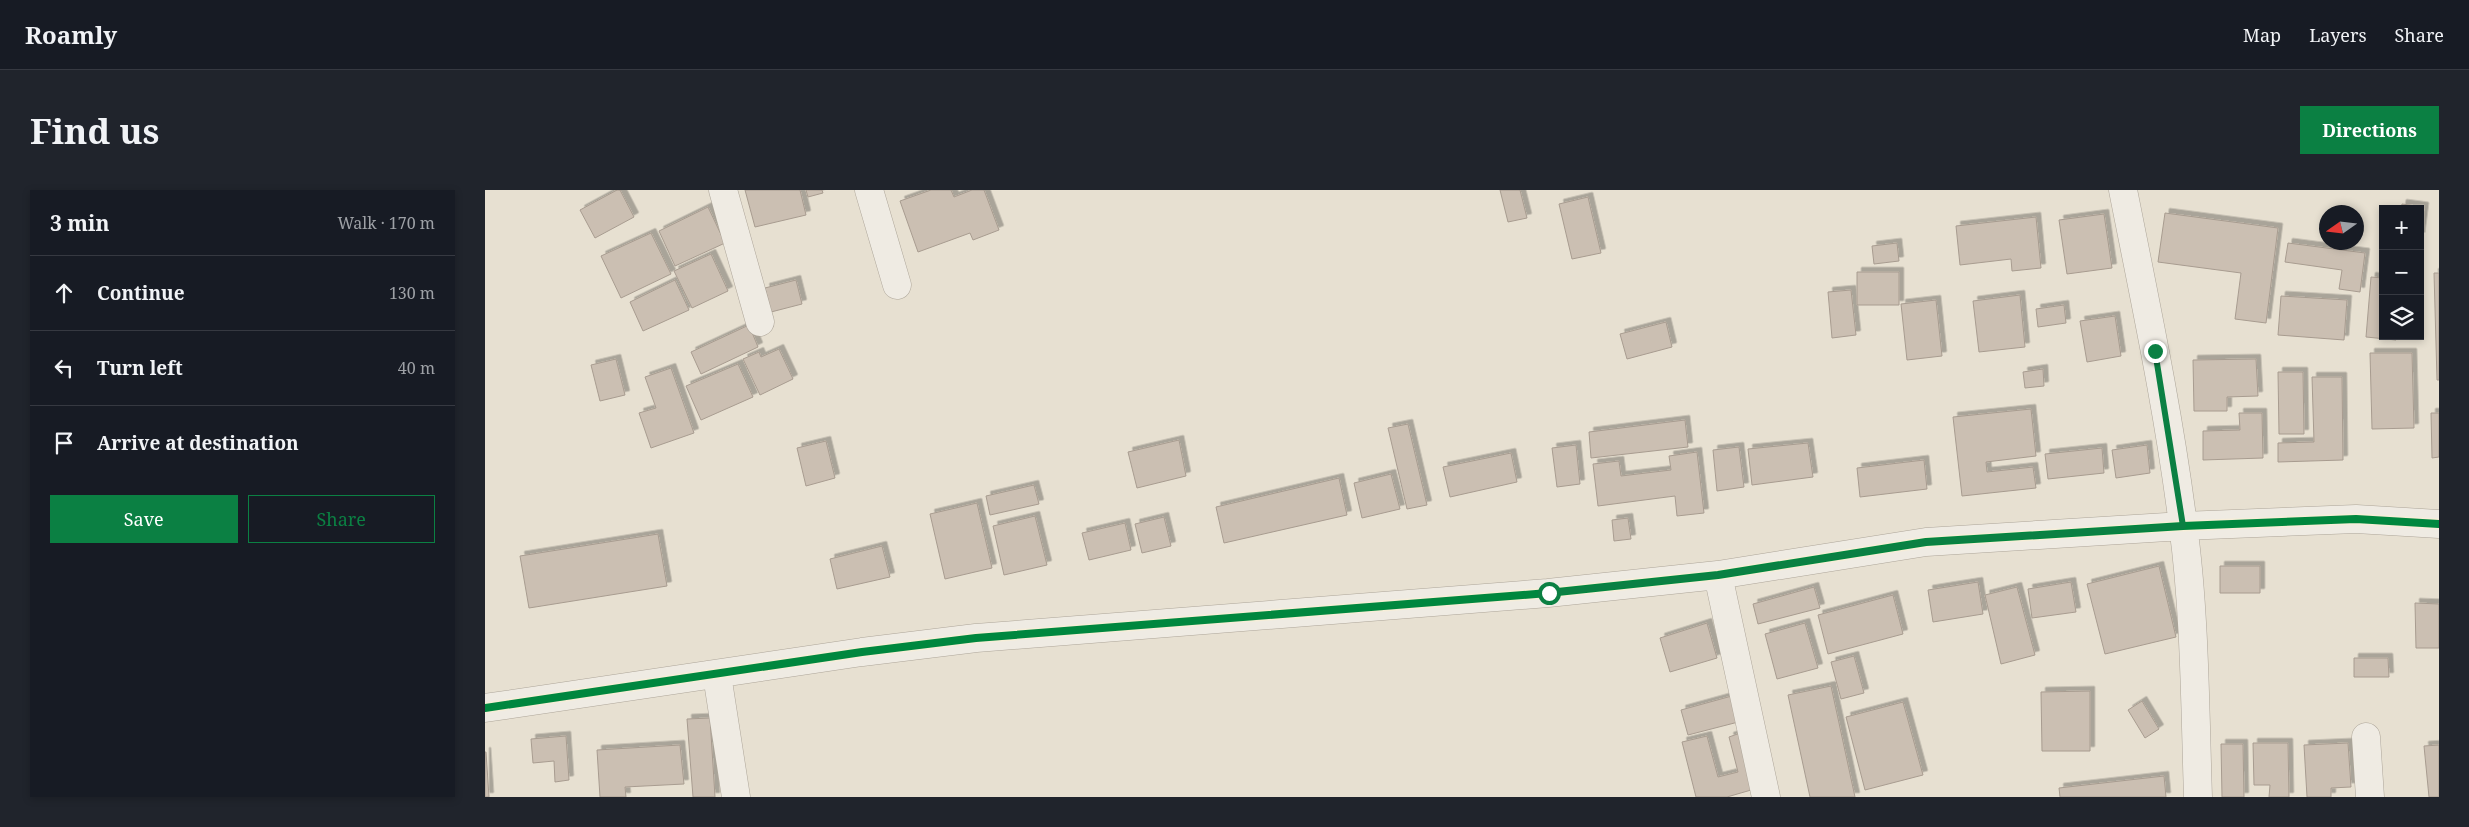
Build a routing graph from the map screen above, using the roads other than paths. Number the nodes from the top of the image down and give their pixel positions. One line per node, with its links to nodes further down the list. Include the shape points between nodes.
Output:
1 (723, 190): 5 (street)
2 (869, 190): 4 (street)
3 (2123, 190): 7 (street, via 2155,351)
4 (897, 285)
5 (760, 322)
6 (2439, 524): 7 (street, via 2356,519)
7 (2183, 526): 8 (street, via 1927,542); 14 (street, via 2194,668)
8 (1718, 575): 9 (street, via 1549,593 976,638); 13 (street)
9 (717, 675): 10 (street); 12 (street)
10 (485, 708)
11 (2366, 737): 15 (street)
12 (736, 797)
13 (1766, 797)
14 (2198, 797)
15 (2369, 797)

